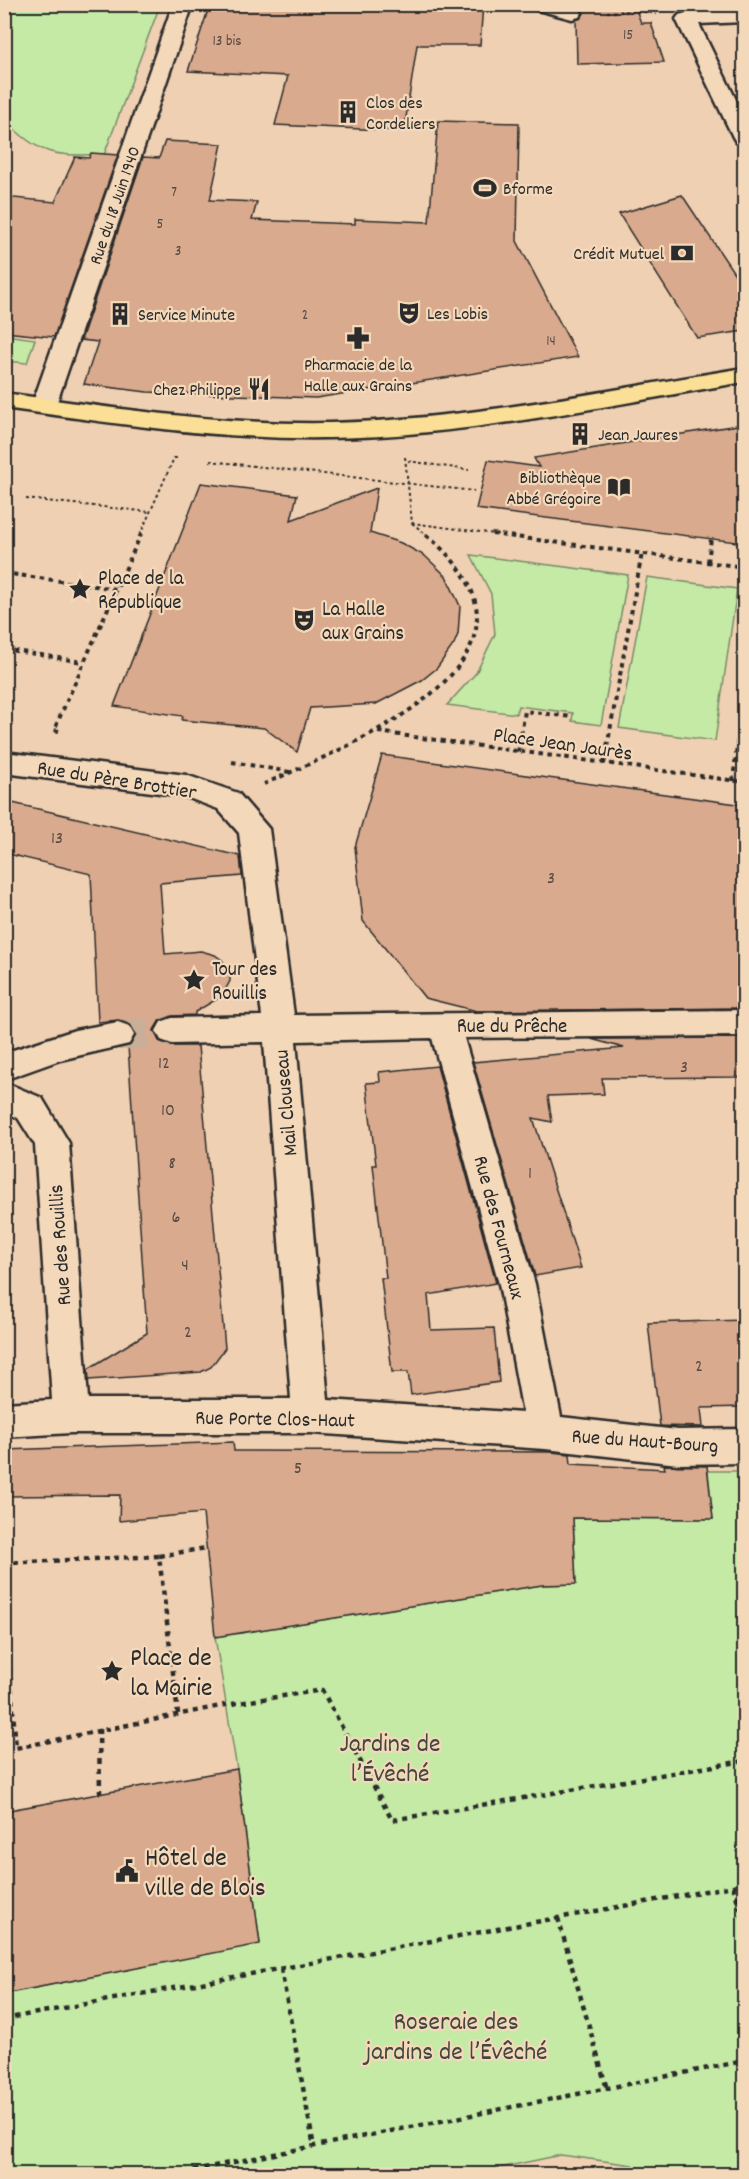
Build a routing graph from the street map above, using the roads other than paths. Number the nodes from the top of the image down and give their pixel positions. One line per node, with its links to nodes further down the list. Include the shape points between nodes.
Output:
1 (183, 4): 8 (street, Rue du 18 Juin 1940)
2 (537, 4): 3 (street)
3 (572, 13)
4 (744, 16): 5 (street, via 686,20)
5 (744, 137)
6 (744, 375): 8 (main road, via 473,420 349,431 242,429)
7 (4, 400): 8 (main road)
8 (44, 405)
9 (4, 762): 10 (street, Rue du Père Brottier, via 186,786)
10 (228, 801): 13 (street, Mail Clouseau, via 254,829)
11 (744, 1023): 12 (street, Rue du Prêche)
12 (444, 1025): 13 (street, Rue du Prêche); 21 (street, Rue des Fourneaux, via 517,1284)
13 (279, 1028): 14 (street, Rue du Prêche); 19 (street, Mail Clouseau)
14 (172, 1030)
15 (118, 1035): 16 (street, via 96,1037)
16 (4, 1067)
17 (4, 1095): 18 (street, Rue des Rouillis, via 30,1108 52,1143)
18 (71, 1416): 19 (street, Rue Porte Clos-Haut); 20 (street, Rue Porte Clos-Haut)
19 (312, 1416): 21 (street, Rue Porte Clos-Haut)
20 (4, 1420)
21 (545, 1432): 22 (street, Rue du Haut-Bourg, via 678,1446)
22 (744, 1446)

